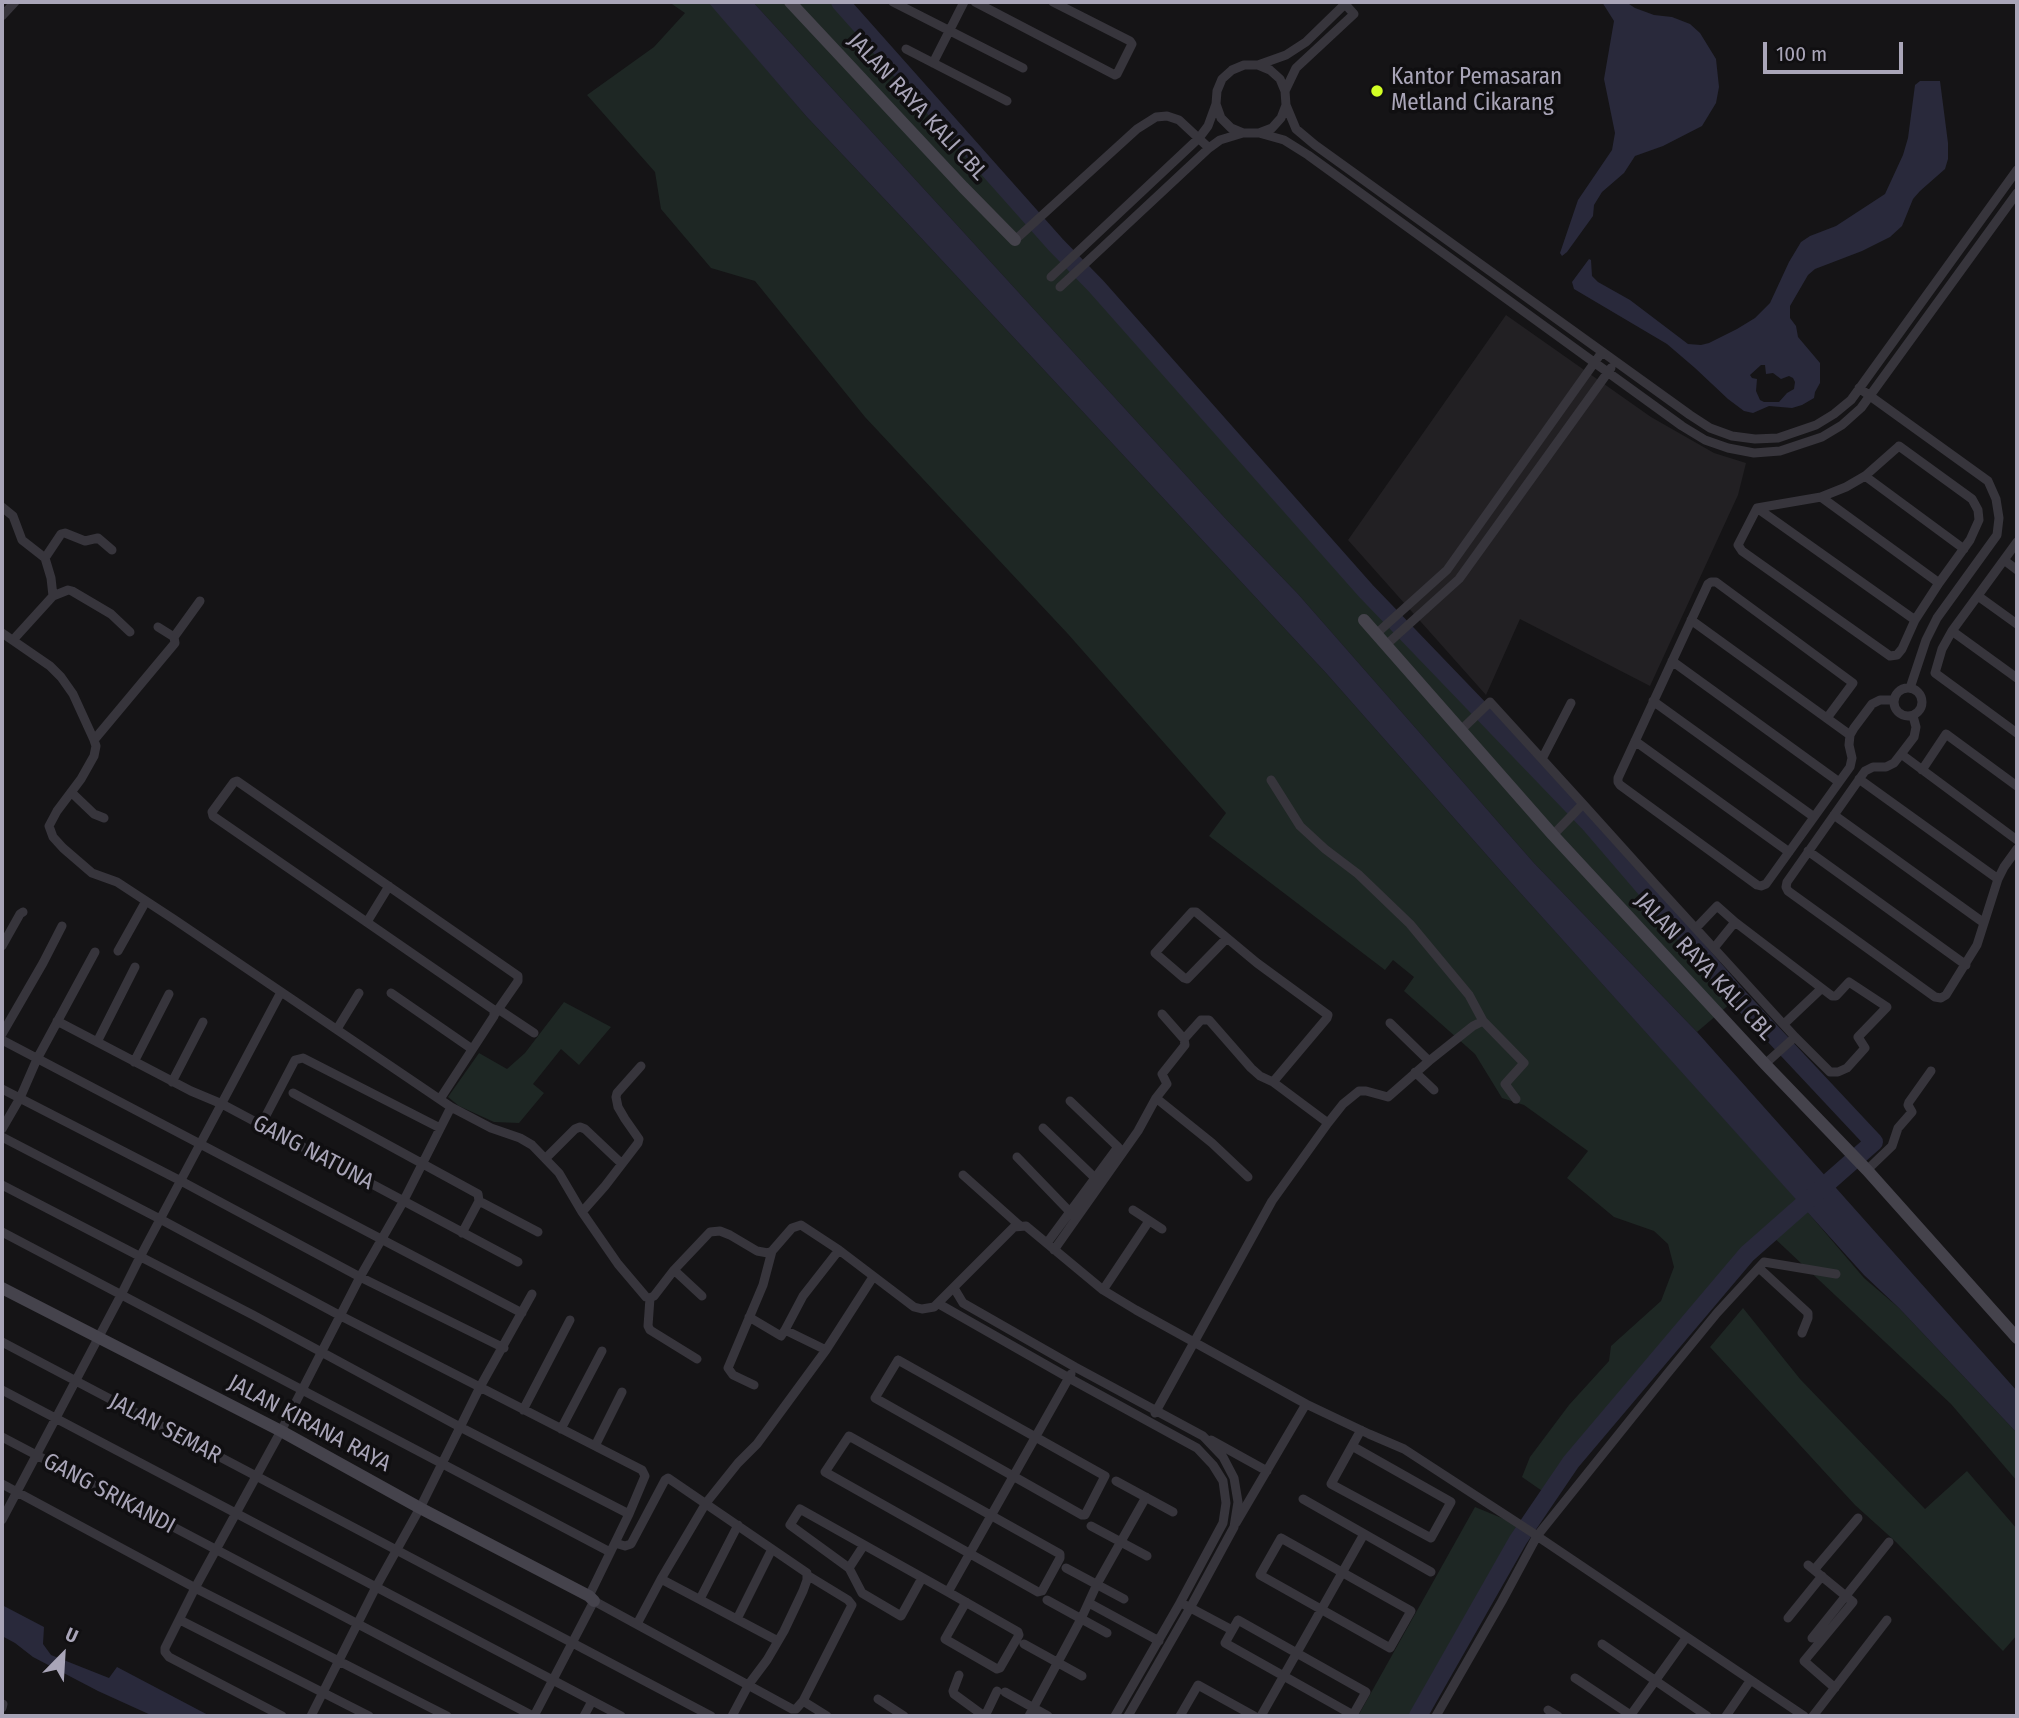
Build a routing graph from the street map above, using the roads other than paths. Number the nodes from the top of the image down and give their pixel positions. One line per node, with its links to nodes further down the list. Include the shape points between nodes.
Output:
1 (15, 2): 7 (street)
2 (790, 2): 23 (main road, JALAN RAYA KALI CBL)
3 (893, 2): 8 (street)
4 (964, 2): 8 (street)
5 (975, 2): 6 (street, via 1117,74 1130,41)
6 (1054, 2)
7 (2, 16)
8 (950, 30): 10 (street); 12 (street)
9 (906, 49): 10 (street)
10 (933, 63): 14 (street)
11 (1258, 65): 13 (street, via 1280,79); 13 (street, via 1306,42 1345,4 1354,14 1296,68); 15 (street, via 1232,70 1217,91)
12 (1023, 68)
13 (1285, 92): 16 (street)
14 (1007, 101)
15 (1216, 104): 17 (street, via 1221,118); 19 (street)
16 (1286, 105): 18 (street, via 1272,128); 26 (street, via 1296,129 1315,145)
17 (1244, 134): 18 (street); 20 (street)
18 (1259, 134): 28 (street, via 1284,140 1308,155)
19 (1199, 138): 20 (street); 23 (street, via 1179,120 1156,117); 24 (street)
20 (1209, 148): 25 (street)
21 (2017, 170): 30 (street)
22 (2017, 192): 31 (street)
23 (1015, 240)
24 (1051, 277)
25 (1060, 287)
26 (1602, 352): 27 (street); 28 (street)
27 (1615, 362): 29 (street); 30 (street, via 1710,428 1755,439 1778,438 1816,425 1835,414)
28 (1594, 363): 29 (street); 36 (street)
29 (1607, 373): 31 (street, via 1705,440 1754,453 1780,451 1822,437 1842,425); 37 (street)
30 (1859, 388): 31 (street)
31 (1870, 396): 45 (street, via 1988,481 1996,499 1997,535)
32 (1865, 476): 33 (street); 39 (street); 39 (street, via 1899,446 1972,499 1979,520)
33 (1821, 497): 35 (street); 46 (street)
34 (2, 507): 41 (street, via 13,516 22,540)
35 (1757, 508): 54 (street); 54 (street, via 1738,545 1742,551 1890,656 1902,649)
36 (1486, 516): 37 (street); 60 (street, via 1447,570)
37 (1498, 525): 63 (street, via 1459,579)
38 (2017, 542): 42 (street)
39 (1964, 549): 43 (street)
40 (113, 550): 41 (street, via 102,539 85,541 65,533)
41 (44, 558): 47 (street)
42 (2004, 560): 44 (street); 48 (street)
43 (1952, 565): 45 (street); 46 (street)
44 (2017, 570)
45 (1968, 576): 50 (street)
46 (1939, 583): 54 (street)
47 (53, 596): 58 (street, via 72,591 111,614); 62 (street)
48 (1978, 596): 51 (street); 55 (street)
49 (200, 601): 61 (street)
50 (1949, 602): 51 (street); 66 (street, via 1926,640)
51 (1964, 614): 57 (street)
52 (1364, 620): 60 (main road, JALAN RAYA KALI CBL)
53 (1691, 620): 64 (street); 71 (street); 71 (street, via 1708,584 1716,582 1853,683)
54 (1915, 620)
55 (2017, 624)
56 (158, 627): 61 (street)
57 (1952, 631): 65 (street); 73 (street, via 1935,673)
58 (130, 632)
59 (2, 633): 62 (street)
60 (1376, 634): 63 (main road, JALAN RAYA KALI CBL)
61 (174, 637): 75 (street, via 175,643 153,672)
62 (13, 640): 75 (street, via 67,684)
63 (1386, 645): 72 (main road, JALAN RAYA KALI CBL)
64 (1672, 661): 68 (street); 82 (street)
65 (2017, 678)
66 (1910, 688): 67 (street, via 1896,693); 70 (street, via 1917,691 1922,705)
67 (1893, 700): 70 (street, via 1898,713); 74 (street, via 1871,704)
68 (1653, 701): 76 (street); 87 (street)
69 (1571, 703): 78 (street)
70 (1913, 716): 77 (street, via 1914,737)
71 (1827, 718): 74 (street)
72 (1461, 730): 78 (street, via 1490,702); 89 (main road, JALAN RAYA KALI CBL)
73 (2017, 733)
74 (1850, 735): 82 (street, via 1850,767)
75 (94, 740): 84 (street, via 94,756)
76 (1635, 741): 93 (street); 93 (street, via 1618,778 1620,785 1757,885 1766,884)
77 (1901, 754): 79 (street); 80 (street, via 1894,763 1873,767)
78 (1542, 759): 85 (street)
79 (1922, 770): 83 (street, via 1946,734); 90 (street)
80 (1860, 779): 86 (street); 94 (street)
81 (1271, 780): 118 (street, via 1300,826 1410,924 1469,995)
82 (1839, 782): 87 (street)
83 (2017, 786)
84 (71, 792): 88 (street, via 93,814); 96 (street, via 49,826 53,838 92,873 117,882)
85 (1582, 805): 89 (street); 102 (street)
86 (1833, 815): 92 (street); 100 (street)
87 (1814, 817): 93 (street)
88 (104, 818)
89 (1553, 835): 133 (main road, JALAN RAYA KALI CBL)
90 (2017, 840)
91 (2017, 849): 94 (street)
92 (1808, 851): 108 (street); 108 (street, via 1787,882 1788,891 1936,997 1946,995)
93 (1789, 852)
94 (1998, 879): 100 (street)
95 (389, 886): 98 (street); 98 (street, via 236,781 212,812); 115 (street, via 518,976)
96 (146, 901): 106 (street); 111 (street)
97 (23, 912): 104 (street)
98 (367, 922): 115 (street)
99 (1735, 922): 102 (street, via 1717,906); 105 (street); 110 (street)
100 (1984, 923): 108 (street)
101 (62, 926): 124 (street)
102 (1696, 928): 105 (street)
103 (1227, 938): 103 (street, via 1194,912 1154,953 1187,979); 138 (street, via 1328,1015)
104 (2, 946)
105 (1714, 948): 121 (street)
106 (118, 951)
107 (95, 952): 117 (street)
108 (1966, 965)
109 (135, 967): 128 (street)
110 (1821, 989): 121 (street); 125 (street, via 1835,996 1849,982 1887,1007 1858,1037 1865,1048 1847,1069 1838,1072 1830,1072)
111 (282, 992): 122 (street); 147 (street)
112 (359, 993): 122 (street)
113 (391, 993): 129 (street)
114 (169, 994): 132 (street)
115 (496, 1012): 123 (street); 129 (street)
116 (1162, 1014): 126 (street)
117 (57, 1021): 128 (street, GANG NATUNA); 130 (street)
118 (1483, 1021): 131 (street); 145 (street, via 1524,1063 1505,1084)
119 (203, 1022): 137 (street)
120 (1390, 1023): 131 (street)
121 (1784, 1024): 125 (street)
122 (337, 1030): 144 (street)
123 (534, 1033)
124 (2, 1034)
125 (1794, 1038): 133 (street)
126 (1184, 1039): 138 (street, via 1201,1020 1209,1020 1251,1068); 143 (street, via 1185,1045 1162,1074 1167,1084)
127 (2, 1040): 130 (street)
128 (97, 1042): 132 (street, GANG NATUNA)
129 (472, 1049): 144 (street)
130 (37, 1059): 142 (street); 155 (street)
131 (1429, 1061): 136 (street)
132 (134, 1062): 137 (street, GANG NATUNA)
133 (1765, 1064): 160 (main road, JALAN RAYA KALI CBL)
134 (641, 1066): 159 (street, via 616,1095 618,1107 639,1140)
135 (1931, 1071): 160 (street, via 1892,1146)
136 (1415, 1072): 140 (street); 149 (street, via 1388,1097 1359,1091)
137 (172, 1082): 147 (street, GANG NATUNA)
138 (1273, 1082): 149 (street)
139 (2, 1089): 142 (street)
140 (1434, 1090)
141 (293, 1094): 158 (street)
142 (20, 1098): 153 (street); 164 (street)
143 (1156, 1098): 162 (street); 179 (street, via 1138,1131)
144 (440, 1099): 148 (street)
145 (1516, 1099)
146 (1070, 1101): 163 (street, via 1118,1147)
147 (222, 1104): 150 (street, GANG NATUNA); 155 (street)
148 (452, 1107): 151 (street); 157 (street, via 525,1140)
149 (1328, 1123): 206 (street, via 1272,1201)
150 (261, 1125): 151 (street, via 295,1060 303,1058); 167 (street, GANG NATUNA)
151 (440, 1128): 158 (street)
152 (1043, 1128): 163 (street)
153 (2, 1129)
154 (2, 1137): 171 (street)
155 (200, 1144): 164 (street); 178 (street)
156 (1017, 1157): 170 (street)
157 (546, 1158): 159 (street, via 575,1129 583,1128); 169 (street)
158 (423, 1164): 166 (street, via 478,1194); 167 (street)
159 (622, 1164): 169 (street)
160 (1871, 1166): 203 (main road, JALAN RAYA KALI CBL)
161 (964, 1175): 173 (street)
162 (1248, 1177)
163 (1096, 1178): 170 (street)
164 (181, 1181): 171 (street); 187 (street)
165 (2, 1185): 182 (street)
166 (479, 1201): 176 (street); 177 (street)
167 (403, 1202): 177 (street, GANG NATUNA); 178 (street)
168 (1133, 1210): 172 (street)
169 (582, 1212): 195 (street, via 626,1274)
170 (1070, 1212): 179 (street)
171 (160, 1219): 182 (street); 198 (street)
172 (1149, 1220): 174 (street); 191 (street)
173 (1019, 1226): 179 (street, via 1030,1228); 190 (street)
174 (1162, 1229)
175 (2, 1232): 193 (street)
176 (538, 1232)
177 (462, 1233): 183 (street, GANG NATUNA)
178 (380, 1239): 187 (street); 197 (street)
179 (1051, 1246): 191 (street)
180 (839, 1250): 181 (street, via 799,1225); 188 (street); 201 (street, via 803,1296)
181 (772, 1251): 185 (street, via 761,1253 713,1231); 199 (street)
182 (140, 1256): 193 (street); 210 (street)
183 (518, 1262)
184 (1759, 1268): 186 (street, via 1764,1262); 202 (street, via 1808,1313); 256 (street)
185 (674, 1270): 194 (street); 195 (street)
186 (1836, 1273)
187 (360, 1277): 198 (street); 207 (street)
188 (873, 1277): 196 (street, via 914,1307); 208 (street)
189 (2, 1288): 204 (main road, JALAN KIRANA RAYA)
190 (954, 1288): 196 (street); 212 (street, via 963,1303)
191 (1103, 1290): 206 (street)
192 (532, 1294): 197 (street)
193 (121, 1295): 204 (street); 218 (street)
194 (702, 1296)
195 (650, 1298): 211 (street, via 649,1328)
196 (939, 1304): 213 (street)
197 (522, 1313): 207 (street)
198 (339, 1315): 210 (street); 216 (street)
199 (749, 1317): 201 (street, via 781,1336); 215 (street, via 727,1368 733,1376)
200 (570, 1320): 221 (street)
201 (785, 1330): 208 (street)
202 (1802, 1333)
203 (2017, 1338)
204 (98, 1339): 214 (street); 228 (main road, JALAN KIRANA RAYA)
205 (2, 1342): 214 (street, JALAN SEMAR)
206 (1194, 1343): 220 (street); 222 (street)
207 (504, 1348): 216 (street)
208 (826, 1350): 244 (street, via 757,1444)
209 (602, 1351): 226 (street)
210 (321, 1352): 218 (street); 225 (street)
211 (697, 1359)
212 (1075, 1367): 213 (street); 222 (street)
213 (1069, 1378): 224 (street); 231 (street)
214 (74, 1381): 223 (street); 237 (street, JALAN SEMAR)
215 (754, 1385)
216 (480, 1387): 221 (street); 225 (street)
217 (2, 1390): 223 (street)
218 (302, 1390): 228 (street); 235 (street)
219 (622, 1392): 232 (street)
220 (1306, 1404): 227 (street); 236 (street)
221 (523, 1410): 226 (street)
222 (1156, 1410): 224 (street); 229 (street)
223 (55, 1418): 234 (street); 247 (street)
224 (1150, 1421): 286 (street, via 1197,1448 1223,1481 1223,1523)
225 (460, 1427): 235 (street); 248 (street)
226 (561, 1429): 232 (street)
227 (1361, 1430): 233 (street); 256 (street, via 1404,1449)
228 (281, 1431): 237 (street); 245 (main road, JALAN KIRANA RAYA)
229 (1203, 1436): 236 (street); 254 (street, via 1223,1457 1234,1478 1238,1503)
230 (2, 1437): 234 (street, GANG SRIKANDI)
231 (1036, 1437): 238 (street); 238 (street, via 1105,1476 1085,1515); 238 (street, via 898,1360 875,1398)
232 (595, 1446): 248 (street, via 644,1472)
233 (1352, 1446): 233 (street, via 1451,1502 1431,1538 1331,1484)
234 (35, 1456): 241 (street); 263 (street, GANG SRIKANDI)
235 (442, 1465): 245 (street); 264 (street)
236 (1266, 1471): 254 (street)
237 (256, 1476): 247 (street); 261 (street, JALAN SEMAR)
238 (1013, 1477): 249 (street)
239 (1116, 1480): 242 (street)
240 (2, 1484): 241 (street)
241 (17, 1493): 251 (street); 277 (street)
242 (1146, 1497): 246 (street); 257 (street)
243 (1303, 1499): 255 (street)
244 (706, 1503): 252 (street); 258 (street, via 668,1478 631,1544); 273 (street)
245 (420, 1508): 261 (street); 280 (main road, JALAN KIRANA RAYA)
246 (1173, 1512)
247 (235, 1513): 263 (street); 276 (street)
248 (629, 1514): 258 (street)
249 (991, 1515): 265 (street); 265 (street, via 1060,1554 1042,1591); 265 (street, via 849,1436 825,1472)
250 (1858, 1518): 269 (street)
251 (2, 1520)
252 (738, 1525): 262 (street); 281 (street)
253 (1091, 1526): 257 (street)
254 (1234, 1527): 287 (street)
255 (1364, 1534): 270 (street); 271 (street)
256 (1535, 1534): 298 (street); 341 (street)
257 (1120, 1541): 266 (street); 275 (street)
258 (615, 1542): 264 (street)
259 (1889, 1542): 279 (street)
260 (863, 1545): 268 (street); 268 (street, via 800,1509 790,1525); 274 (street)
261 (396, 1549): 276 (street); 302 (street)
262 (772, 1549): 272 (street); 290 (street)
263 (216, 1550): 277 (street); 294 (street, GANG SRIKANDI)
264 (610, 1552): 280 (street)
265 (970, 1553): 278 (street)
266 (1147, 1556)
267 (1066, 1568): 275 (street)
268 (849, 1569): 274 (street, via 862,1593 901,1616)
269 (1815, 1570): 279 (street); 289 (street)
270 (1343, 1572): 288 (street); 288 (street, via 1281,1538 1260,1575); 288 (street, via 1411,1611 1390,1648)
271 (1431, 1572)
272 (807, 1575): 300 (street); 320 (street, via 852,1605)
273 (661, 1578): 281 (street); 295 (street)
274 (922, 1578): 278 (street)
275 (1097, 1584): 282 (street); 285 (street)
276 (376, 1587): 294 (street); 312 (street)
277 (195, 1588): 292 (street); 306 (street)
278 (948, 1592): 284 (street)
279 (1846, 1596): 299 (street); 316 (street, via 1853,1602 1804,1661)
280 (591, 1599): 295 (street); 302 (street)
281 (700, 1599): 290 (street)
282 (1124, 1599)
283 (1047, 1600): 291 (street)
284 (966, 1602): 284 (street, via 1018,1632 1000,1668 945,1639)
285 (1089, 1603): 291 (street); 301 (street)
286 (1180, 1603): 287 (street); 301 (street)
287 (1190, 1608): 296 (street); 337 (street)
288 (1321, 1609): 305 (street)
289 (1788, 1618)
290 (737, 1619): 300 (street)
291 (1081, 1619): 297 (street); 307 (street)
292 (180, 1620): 317 (street); 323 (street, via 165,1648 167,1654)
293 (1887, 1620): 316 (street)
294 (358, 1623): 306 (street); 327 (street, GANG SRIKANDI)
295 (636, 1624): 315 (street)
296 (1232, 1630): 305 (street, via 1238,1620); 310 (street, via 1225,1643)
297 (1107, 1633)
298 (1686, 1638): 313 (street); 314 (street)
299 (1812, 1638)
300 (778, 1641): 315 (street)
301 (1159, 1641): 336 (street)
302 (572, 1643): 312 (street); 330 (street)
303 (1024, 1644): 307 (street)
304 (1602, 1644): 313 (street)
305 (1297, 1653): 310 (street); 310 (street, via 1366,1692 1353,1715)
306 (338, 1661): 317 (street); 326 (street)
307 (1058, 1663): 309 (street); 322 (street)
308 (959, 1675): 334 (street, via 954,1694)
309 (1083, 1676)
310 (1284, 1676): 340 (street)
311 (1575, 1678): 343 (street)
312 (553, 1680): 319 (street); 327 (street)
313 (1654, 1681): 343 (street); 344 (street)
314 (1750, 1681): 345 (street); 346 (street)
315 (749, 1684): 320 (street, via 792,1709); 331 (street)
316 (1835, 1688): 347 (street)
317 (322, 1693): 324 (street); 325 (street)
318 (878, 1699): 333 (street)
319 (592, 1701): 328 (street); 329 (street)
320 (803, 1701): 332 (street)
321 (1548, 1710): 342 (street)
322 (1031, 1712): 334 (street, via 1001,1692); 335 (street)
323 (282, 1716)
324 (311, 1716)
325 (369, 1716)
326 (447, 1716)
327 (533, 1716)
328 (584, 1716)
329 (621, 1716)
330 (711, 1716)
331 (732, 1716)
332 (827, 1716)
333 (904, 1716)
334 (984, 1716)
335 (1048, 1716)
336 (1115, 1716)
337 (1128, 1716)
338 (1181, 1716): 339 (street, via 1198,1685)
339 (1254, 1716)
340 (1261, 1716)
341 (1436, 1716)
342 (1558, 1716)
343 (1631, 1716)
344 (1707, 1716)
345 (1726, 1716)
346 (1804, 1716)
347 (1813, 1716)

